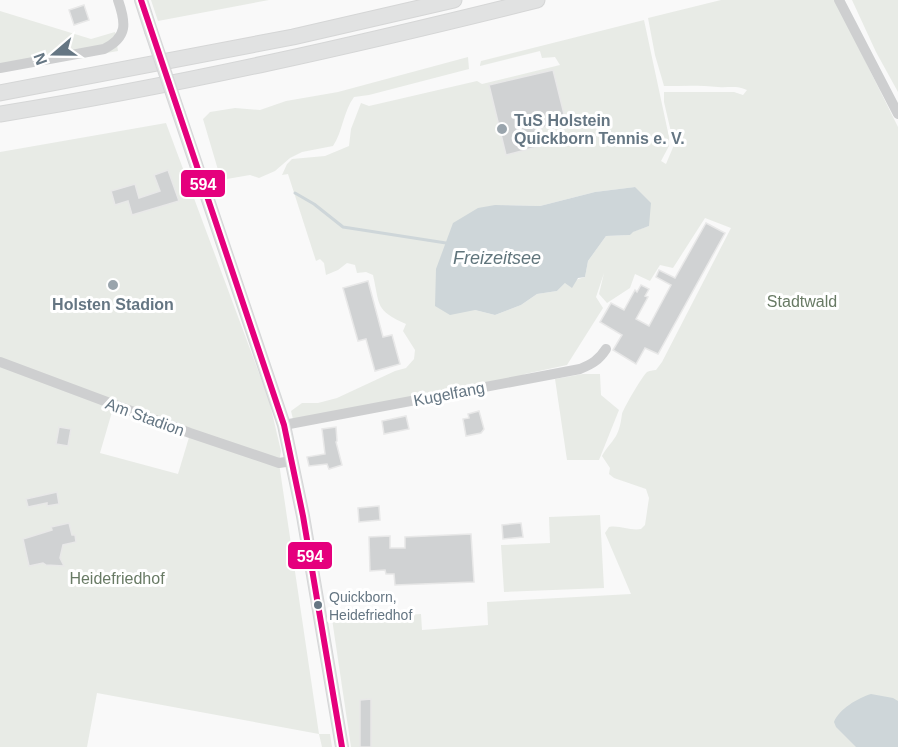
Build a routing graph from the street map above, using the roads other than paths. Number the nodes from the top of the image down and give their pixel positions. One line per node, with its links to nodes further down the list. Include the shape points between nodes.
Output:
1 (118, 0): 6 (street, via 124,27 114,44)
2 (141, 0): 12 (main road, bridge)
3 (454, 0): 7 (highway, via 293,37)
4 (537, 0): 8 (highway, via 297,57)
5 (839, 0): 9 (street)
6 (0, 68)
7 (0, 93)
8 (0, 114)
9 (898, 114)
10 (606, 349): 12 (street, Kugelfang, via 594,363 580,369)
11 (0, 362): 13 (street, Am Stadion, via 190,434 279,463)
12 (284, 425): 13 (main road)
13 (292, 461): 14 (main road)
14 (342, 747)

